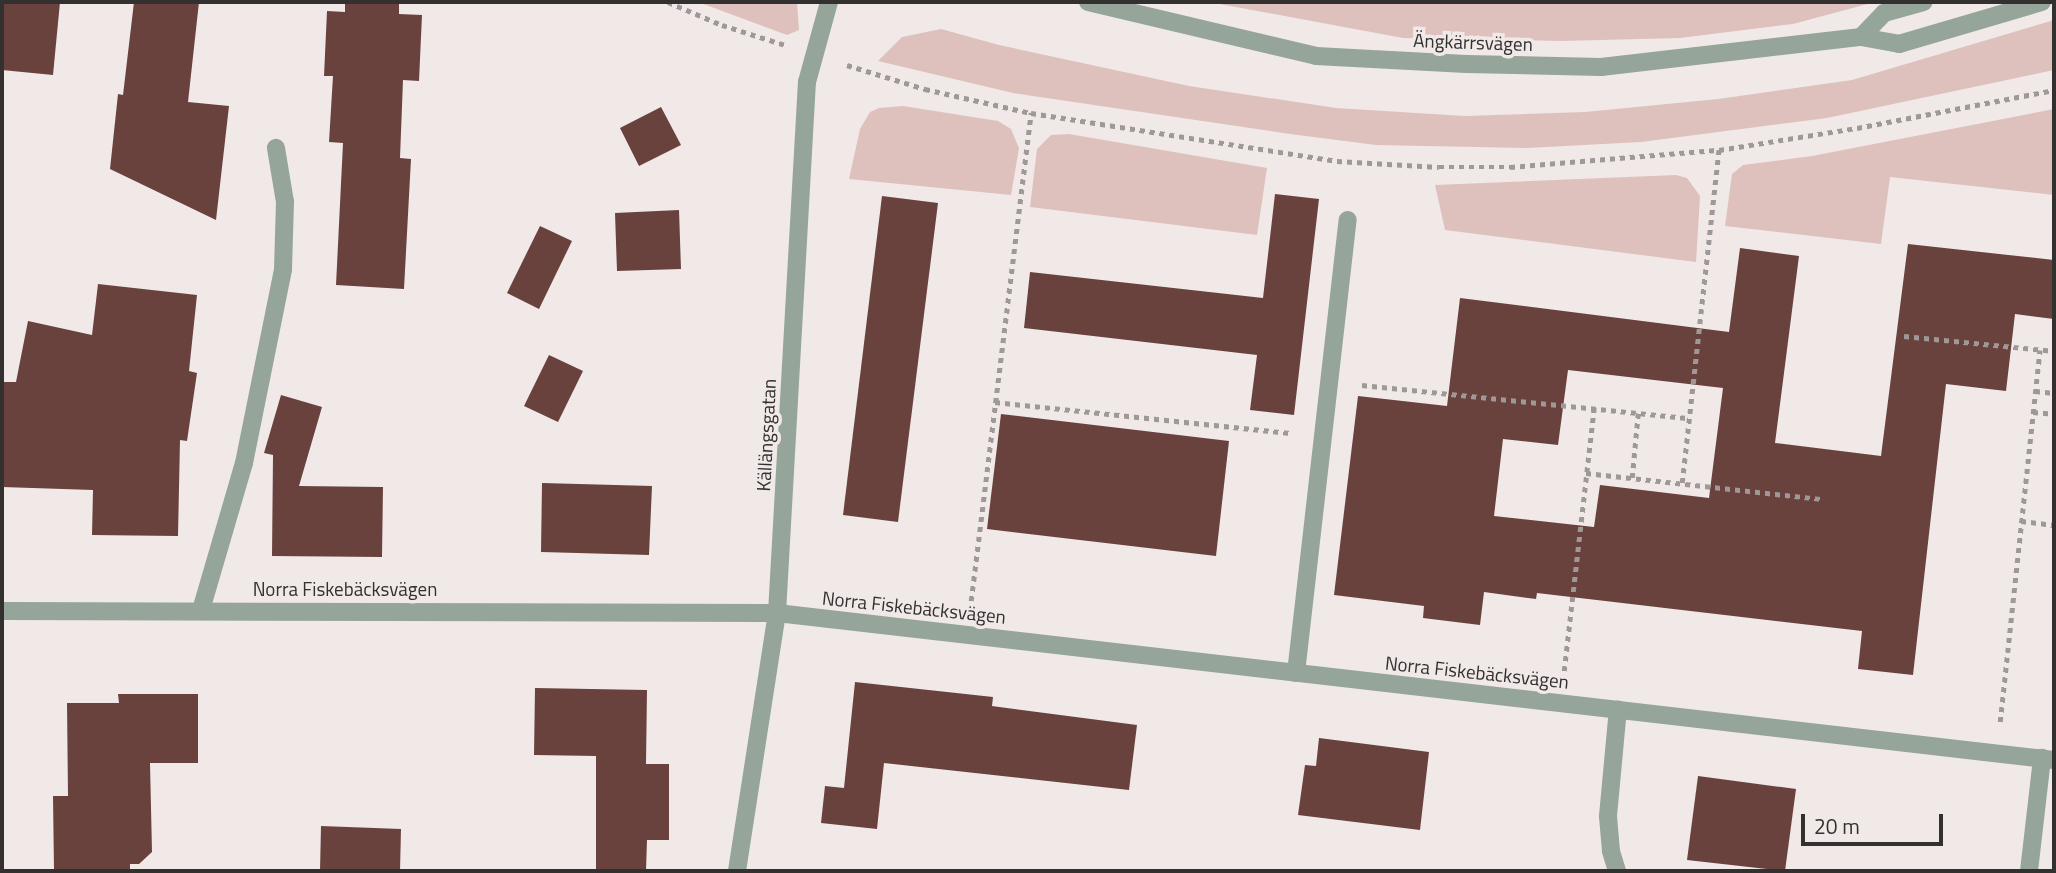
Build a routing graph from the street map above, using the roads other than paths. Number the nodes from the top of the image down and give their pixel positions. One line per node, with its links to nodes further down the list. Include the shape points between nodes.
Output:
1 (829, 2): 10 (street, Källängsgatan, via 807,82)
2 (1088, 2): 5 (street, Ängkärrsvägen, via 1316,56 1466,64 1601,67)
3 (1924, 2): 5 (street, via 1884,13)
4 (2042, 2): 5 (street, Ängkärrsvägen, via 1899,44)
5 (1861, 37)
6 (276, 148): 8 (street, via 285,202 283,270 244,463)
7 (1348, 220): 11 (street)
8 (201, 610): 9 (street, Norra Fiskebäcksvägen); 10 (street, Norra Fiskebäcksvägen)
9 (2, 611)
10 (777, 613): 11 (street, Norra Fiskebäcksvägen); 14 (street, Källängsgatan)
11 (1296, 673): 12 (street, Norra Fiskebäcksvägen)
12 (1618, 709): 13 (street, Norra Fiskebäcksvägen); 15 (street, via 1608,816)
13 (2048, 759): 16 (street)
14 (737, 871)
15 (1617, 871)
16 (2029, 871)

